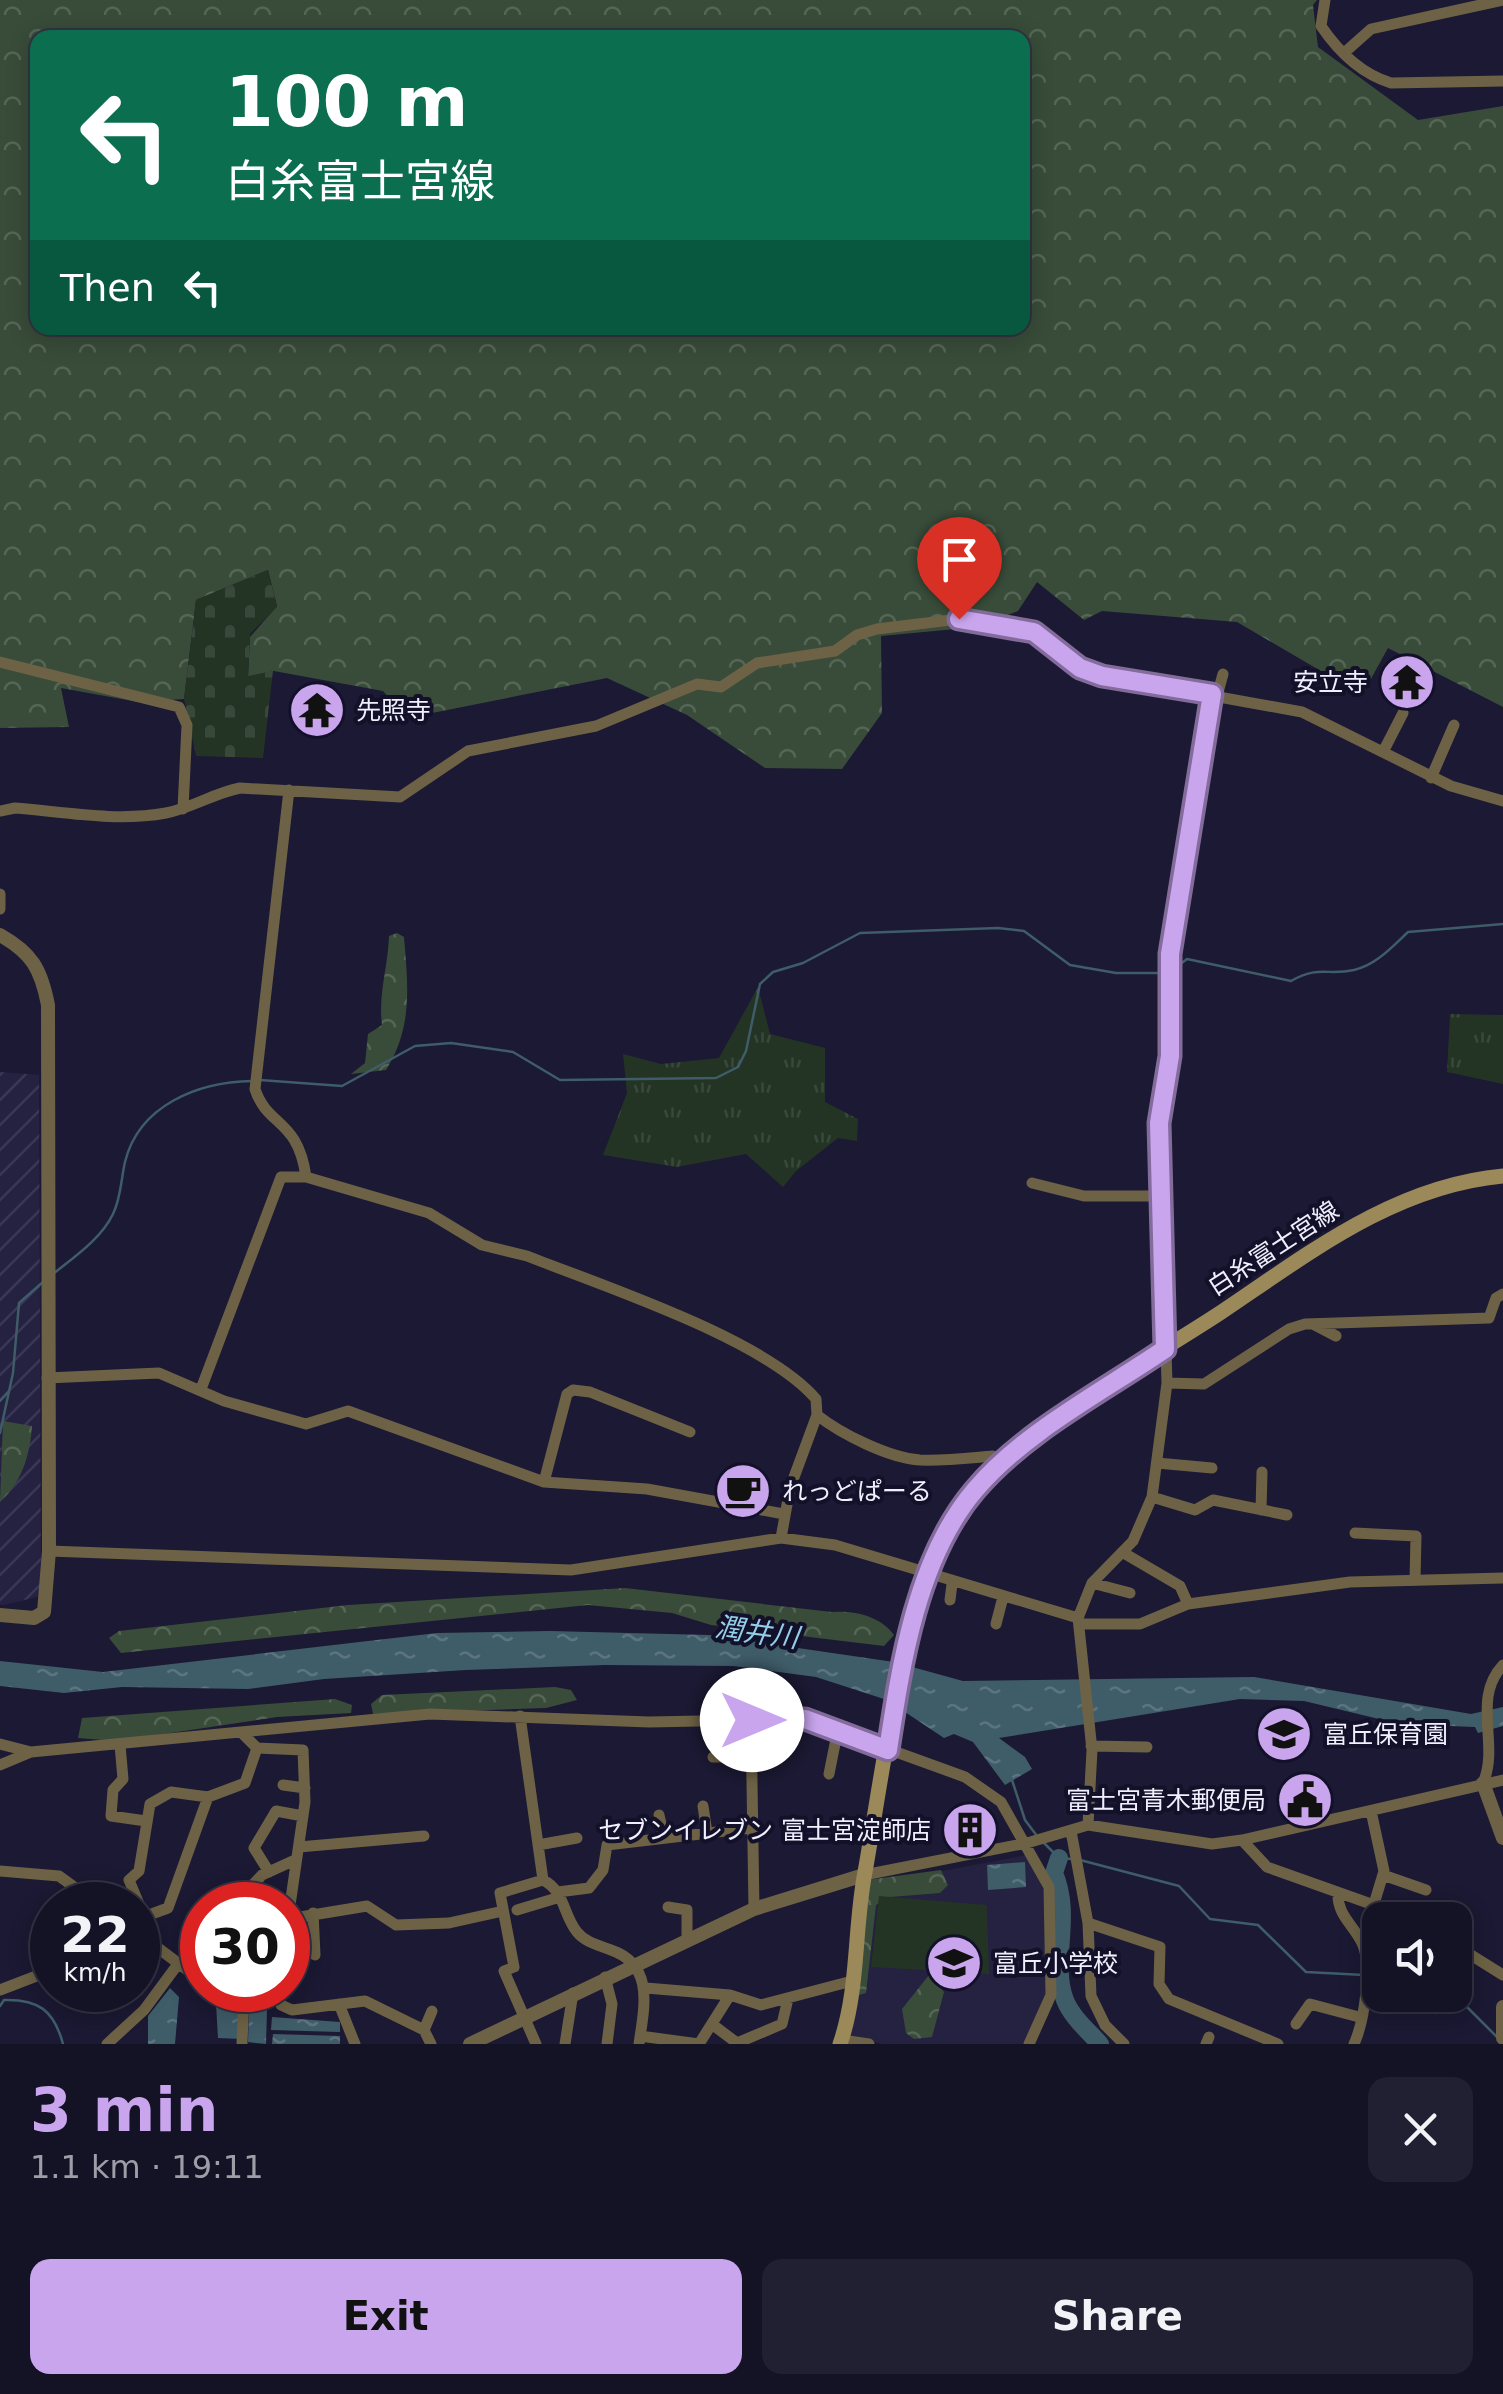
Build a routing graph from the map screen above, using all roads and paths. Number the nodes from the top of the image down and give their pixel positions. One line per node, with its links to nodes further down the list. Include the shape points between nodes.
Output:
1 (1325, 0): 3 (street, via 1321,26)
2 (1503, 0): 3 (street, via 1371,29)
3 (1344, 53): 4 (street, via 1367,74 1391,83)
4 (1503, 81)
5 (0, 662): 14 (street, via 179,707 187,725)
6 (1222, 674): 7 (street)
7 (1214, 695): 10 (street, via 1302,712); 12 (street, via 1080,668 1034,632 959,619 919,621 857,635 834,651 757,664 721,687 697,684 596,726 468,751 400,797); 22 (street, via 1170,954 1170,1056 1159,1123)
8 (1403, 713): 10 (street)
9 (1454, 725): 11 (street)
10 (1384, 750): 11 (street)
11 (1432, 778): 13 (street)
12 (289, 790): 14 (street, via 240,788); 20 (street, via 254,1089 259,1104 300,1142)
13 (1503, 800)
14 (183, 809): 15 (street, via 111,817)
15 (0, 811)
16 (0, 894): 17 (street)
17 (0, 909)
18 (0, 935): 27 (street, via 34,960 48,1005)
19 (1503, 1176): 26 (main road, 白糸富士宮線, via 1449,1186 1362,1220)
20 (306, 1177): 29 (street, via 281,1177); 30 (street, via 429,1213 510,1256 638,1296 783,1370 816,1400)
21 (1032, 1183): 22 (street, via 1084,1196)
22 (1163, 1196): 26 (street)
23 (1503, 1294): 24 (street, via 1489,1318)
24 (1314, 1324): 25 (street); 28 (street, via 1289,1329 1204,1384)
25 (1336, 1336)
26 (1165, 1349): 28 (street); 33 (main road, 白糸富士宮線)
27 (48, 1378): 29 (street, via 159,1373); 43 (street)
28 (1167, 1382): 32 (street)
29 (201, 1389): 36 (street, via 306,1424 348,1412)
30 (817, 1415): 33 (street, via 917,1460 992,1456); 39 (street)
31 (690, 1432): 36 (street, via 573,1390)
32 (1157, 1463): 34 (street); 37 (street)
33 (1001, 1464): 45 (main road, 白糸富士宮線, via 956,1516)
34 (1212, 1468)
35 (1262, 1472): 38 (street)
36 (544, 1482): 39 (street, via 648,1489)
37 (1152, 1497): 38 (street, via 1196,1510 1213,1500); 44 (street)
38 (1261, 1510): 40 (street)
39 (784, 1514): 42 (street)
40 (1287, 1515)
41 (1355, 1533): 47 (street, via 1416,1536)
42 (780, 1538): 43 (street, via 571,1570); 45 (street, via 835,1546)
43 (49, 1551): 54 (street, via 44,1612 34,1618)
44 (1122, 1552): 48 (street); 53 (street, via 1180,1586)
45 (927, 1576): 49 (street); 65 (main road, 白糸富士宮線)
46 (1503, 1578): 47 (street)
47 (1415, 1580): 53 (street)
48 (1092, 1583): 50 (street); 55 (street)
49 (952, 1584): 51 (street); 52 (street)
50 (1130, 1593)
51 (1003, 1597): 55 (street); 56 (street)
52 (950, 1600)
53 (1188, 1604): 55 (street, via 1140,1624)
54 (0, 1614)
55 (1080, 1621): 62 (street)
56 (996, 1624)
57 (1503, 1664): 74 (street, via 1488,1687)
58 (520, 1716): 59 (street); 61 (street, via 430,1714); 93 (street)
59 (752, 1720): 60 (street, via 805,1719); 70 (street)
60 (838, 1730): 65 (street); 72 (street)
61 (243, 1734): 64 (street); 67 (street)
62 (1091, 1740): 66 (street); 83 (street)
63 (0, 1744): 68 (street)
64 (120, 1745): 68 (street); 82 (street, via 123,1779 113,1790 110,1816)
65 (889, 1746): 92 (street, via 978,1785 1001,1802); 98 (main road, 白糸富士宮線)
66 (1147, 1747)
67 (257, 1748): 76 (street, via 303,1750); 77 (street, via 244,1783)
68 (32, 1752): 71 (street)
69 (713, 1757): 70 (street)
70 (751, 1757): 84 (street)
71 (0, 1766)
72 (829, 1774)
73 (1503, 1780): 74 (street)
74 (1483, 1783): 79 (street); 90 (street)
75 (282, 1784): 76 (street)
76 (304, 1788): 81 (street)
77 (208, 1797): 82 (street, via 171,1792 150,1804); 112 (street, via 168,1908)
78 (703, 1806): 86 (street)
79 (1371, 1811): 91 (street); 97 (street)
80 (660, 1815): 89 (street)
81 (303, 1816): 94 (street); 96 (street, via 276,1811 268,1824 254,1848)
82 (146, 1820): 101 (street, via 139,1870)
83 (1088, 1825): 85 (street); 91 (street, via 1212,1844)
84 (751, 1828): 86 (street); 110 (street)
85 (1065, 1832): 92 (street); 116 (street)
86 (707, 1833): 89 (street)
87 (424, 1836): 94 (street)
88 (577, 1838): 93 (street)
89 (664, 1838): 106 (street, via 607,1846 589,1888)
90 (1503, 1838)
91 (1242, 1840): 105 (street, via 1267,1867)
92 (1027, 1842): 98 (street); 155 (street, via 1049,1887 1053,1941 1051,1994)
93 (538, 1845): 99 (street)
94 (297, 1854): 96 (street); 103 (street)
95 (0, 1871): 100 (street)
96 (269, 1872): 102 (street)
97 (1382, 1875): 104 (street); 108 (street)
98 (864, 1876): 110 (street); 126 (main road, 白糸富士宮線)
99 (543, 1880): 106 (street); 113 (street, via 500,1893)
100 (68, 1882)
101 (131, 1882)
102 (258, 1882)
103 (293, 1882)
104 (1426, 1890)
105 (1338, 1893): 107 (street); 137 (street, via 1340,1912 1370,1966)
106 (559, 1895): 111 (street); 122 (street, via 574,1930)
107 (1367, 1902)
108 (1375, 1902)
109 (668, 1907): 117 (street, via 687,1910)
110 (754, 1909): 117 (street)
111 (517, 1910)
112 (160, 1911)
113 (502, 1911): 114 (street, via 396,1925 367,1906); 138 (street, via 514,1967 504,1971)
114 (313, 1913): 115 (street); 119 (street)
115 (310, 1914)
116 (1088, 1923): 156 (street, via 1094,2008); 157 (street, via 1160,1947 1159,1984 1169,1999)
117 (687, 1939): 122 (street)
118 (160, 1950): 121 (street)
119 (315, 1954)
120 (1472, 1956): 123 (street)
121 (178, 1964): 146 (street, via 144,2010)
122 (632, 1964): 125 (street); 127 (street)
123 (1503, 1975)
124 (30, 1978): 128 (street)
125 (605, 1978): 129 (street); 153 (street, via 612,2004)
126 (852, 1982): 131 (street); 144 (main road, 白糸富士宮線)
127 (646, 1988): 130 (street); 143 (street)
128 (0, 1990)
129 (572, 1993): 138 (street); 152 (street)
130 (730, 1995): 131 (street, via 762,2005); 140 (street)
131 (788, 1999): 145 (street, via 782,2024)
132 (339, 2004): 134 (street); 141 (street, via 366,2001); 148 (street)
133 (1503, 2007): 142 (street)
134 (310, 2008)
135 (432, 2011): 141 (street)
136 (243, 2012): 147 (street)
137 (1359, 2017): 139 (street, via 1316,2003 1306,2006); 158 (street)
138 (523, 2018): 150 (street); 151 (street)
139 (1296, 2024)
140 (713, 2025): 143 (street, via 699,2044); 145 (street)
141 (424, 2030): 149 (street)
142 (1502, 2033)
143 (640, 2040)
144 (841, 2042): 154 (street)
145 (736, 2043)
146 (107, 2044)
147 (242, 2044)
148 (355, 2044)
149 (430, 2044)
150 (470, 2044)
151 (536, 2044)
152 (566, 2044)
153 (606, 2044)
154 (868, 2044)
155 (1029, 2044)
156 (1124, 2044)
157 (1278, 2044)
158 (1354, 2044)

